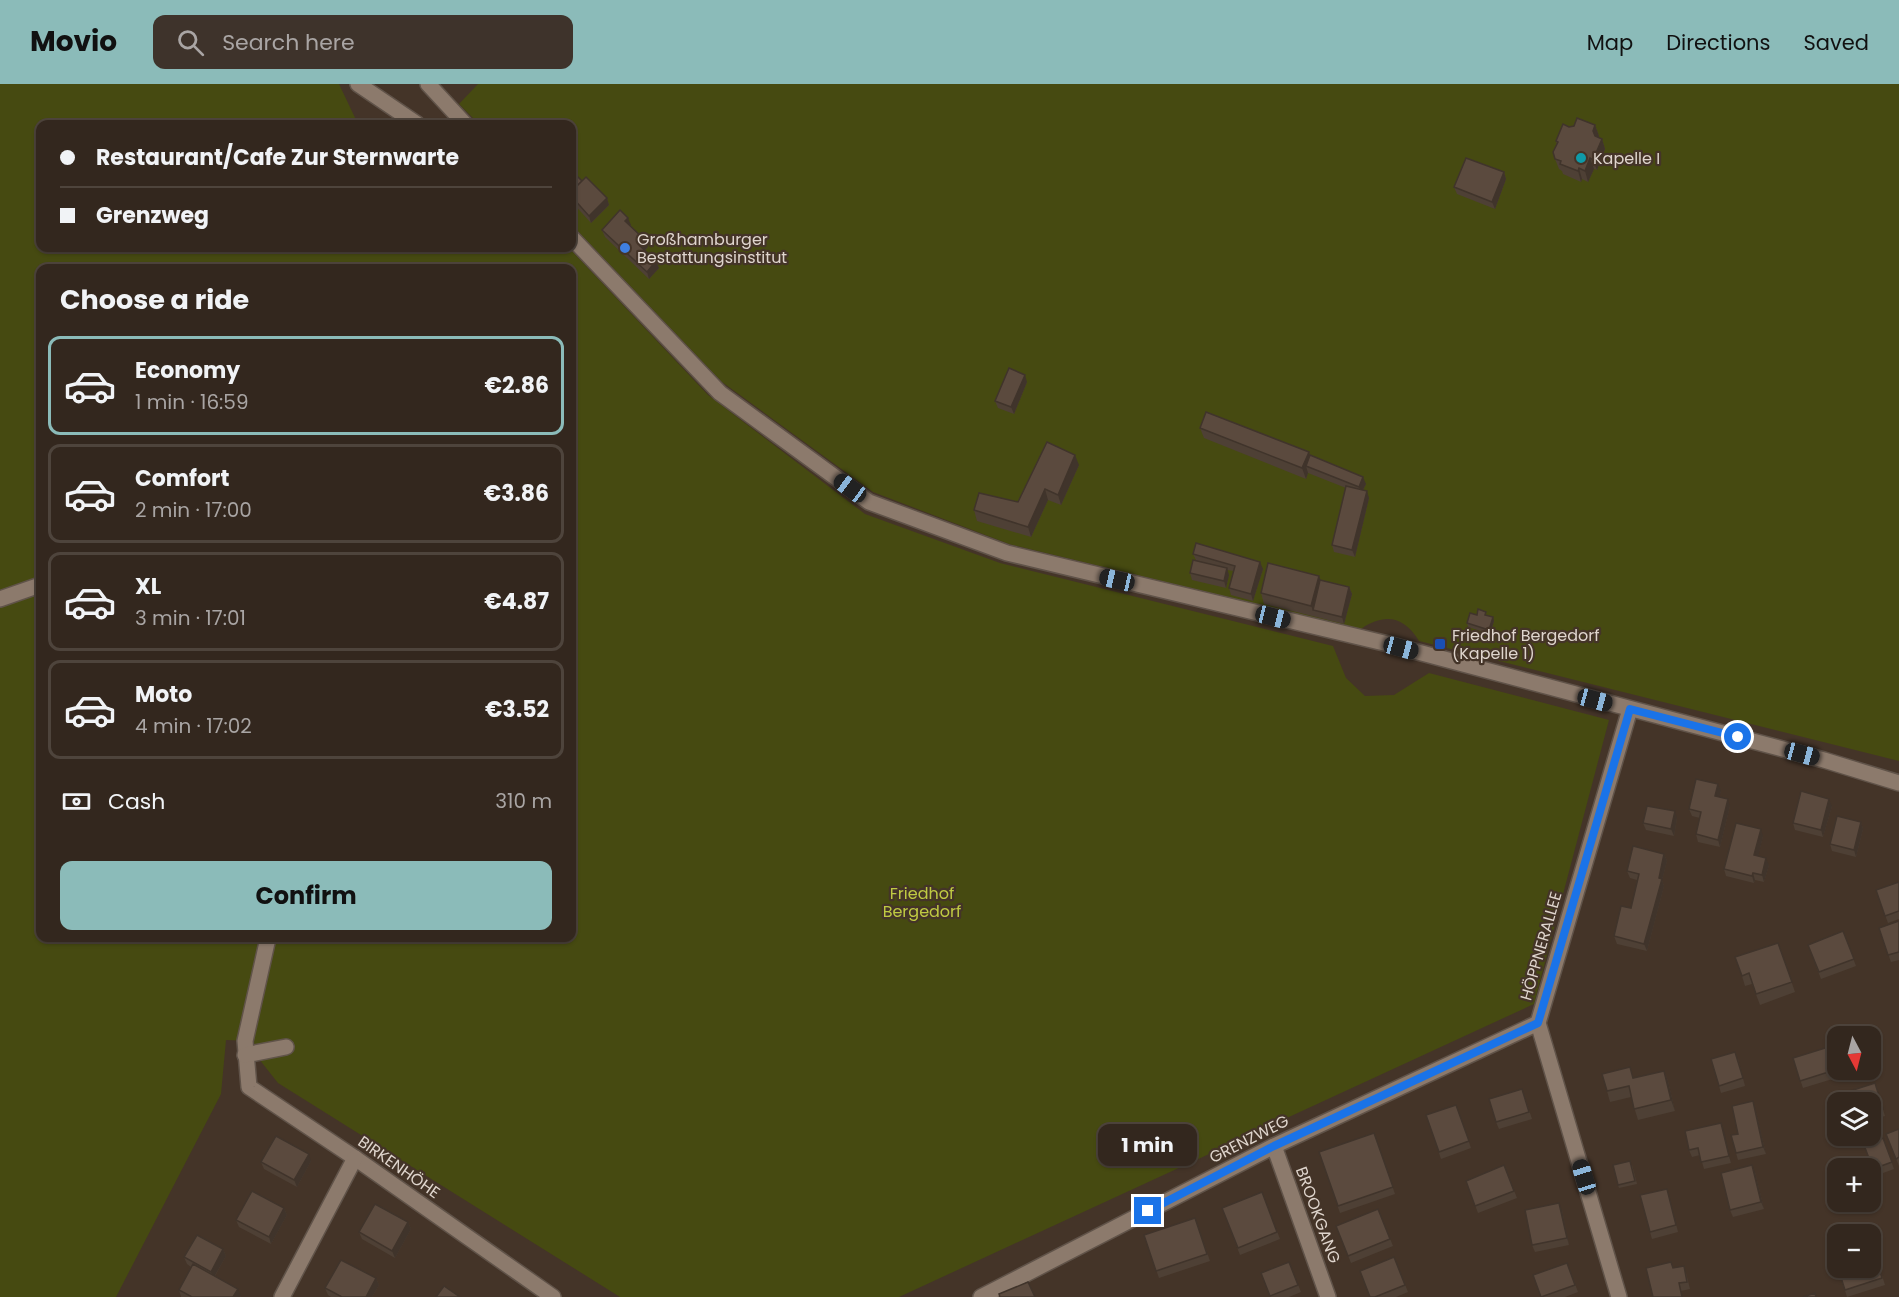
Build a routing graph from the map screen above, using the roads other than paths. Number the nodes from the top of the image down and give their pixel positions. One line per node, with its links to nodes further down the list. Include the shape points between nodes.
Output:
1 (358, 84): 3 (street)
2 (428, 84): 4 (street)
3 (411, 120)
4 (461, 120)
5 (576, 242): 8 (street, via 720,393 868,502 1006,554 1384,644)
6 (36, 586): 7 (street)
7 (0, 599)
8 (1630, 709): 9 (street); 11 (street, HÖPPNERALLEE)
9 (1899, 783)
10 (267, 942): 13 (street, BIRKENHÖHE)
11 (1538, 1023): 14 (street, GRENZWEG); 20 (street, HÖPPNERALLEE)
12 (286, 1047): 13 (street)
13 (245, 1055): 15 (street, BIRKENHÖHE, via 249,1087)
14 (1274, 1146): 18 (street, GRENZWEG); 19 (street, BROOKGANG)
15 (355, 1158): 16 (street); 17 (street, BIRKENHÖHE)
16 (282, 1297)
17 (553, 1297)
18 (981, 1297)
19 (1328, 1297)
20 (1619, 1297)

